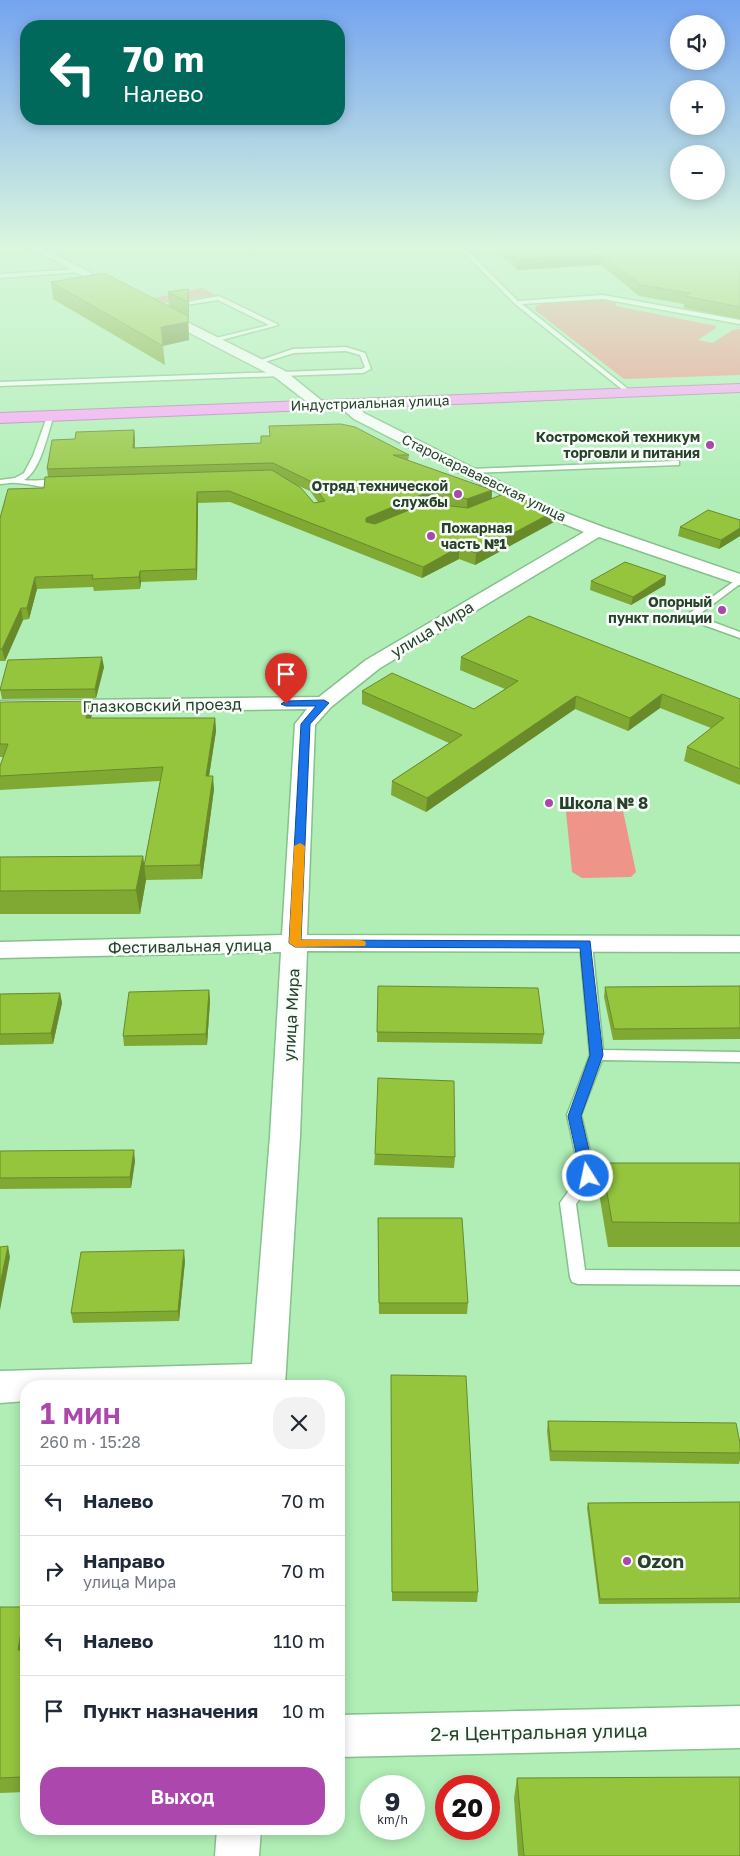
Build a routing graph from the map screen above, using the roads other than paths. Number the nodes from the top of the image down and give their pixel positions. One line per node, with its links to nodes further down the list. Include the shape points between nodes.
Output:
1 (197, 332): 4 (street)
2 (253, 332): 4 (lane)
3 (553, 332): 9 (lane)
4 (214, 340): 5 (street)
5 (258, 362): 6 (street); 6 (lane, via 289,352 346,349 363,354 369,368 363,371)
6 (280, 374): 7 (lane); 11 (street)
7 (0, 384)
8 (740, 388): 9 (highway, Индустриальная улица)
9 (630, 393): 10 (highway, Индустриальная улица)
10 (349, 404): 11 (highway, Индустриальная улица); 15 (street, Старокараваевская улица, via 359,416)
11 (320, 405): 12 (highway, Индустриальная улица)
12 (50, 415): 13 (highway, Индустриальная улица); 16 (lane, via 32,465 26,475)
13 (0, 418)
14 (676, 463): 15 (lane)
15 (469, 471): 19 (street, Старокараваевская улица, via 510,499)
16 (16, 480): 17 (lane); 18 (lane, via 34,484)
17 (0, 482)
18 (72, 483)
19 (597, 531): 20 (street, Старокараваевская улица); 22 (street, улица Мира, via 373,664)
20 (740, 580): 21 (lane, via 690,617)
21 (740, 635)
22 (324, 703): 23 (street, Глазковский проезд); 24 (street, улица Мира, via 305,724)
23 (0, 707)
24 (295, 943): 25 (street, Фестивальная улица); 27 (street, Фестивальная улица); 31 (street, улица Мира)
25 (586, 944): 26 (street, Фестивальная улица); 28 (lane)
26 (740, 944)
27 (0, 950)
28 (597, 1055): 29 (lane); 30 (lane, via 574,1116 588,1176 568,1203 578,1277)
29 (740, 1057)
30 (740, 1278)
31 (268, 1380)
32 (20, 1386): 33 (street)
33 (0, 1387)
34 (740, 1727): 35 (street, 2-я Центральная улица)
35 (345, 1736)
36 (239, 1835): 37 (street)
37 (238, 1856)

